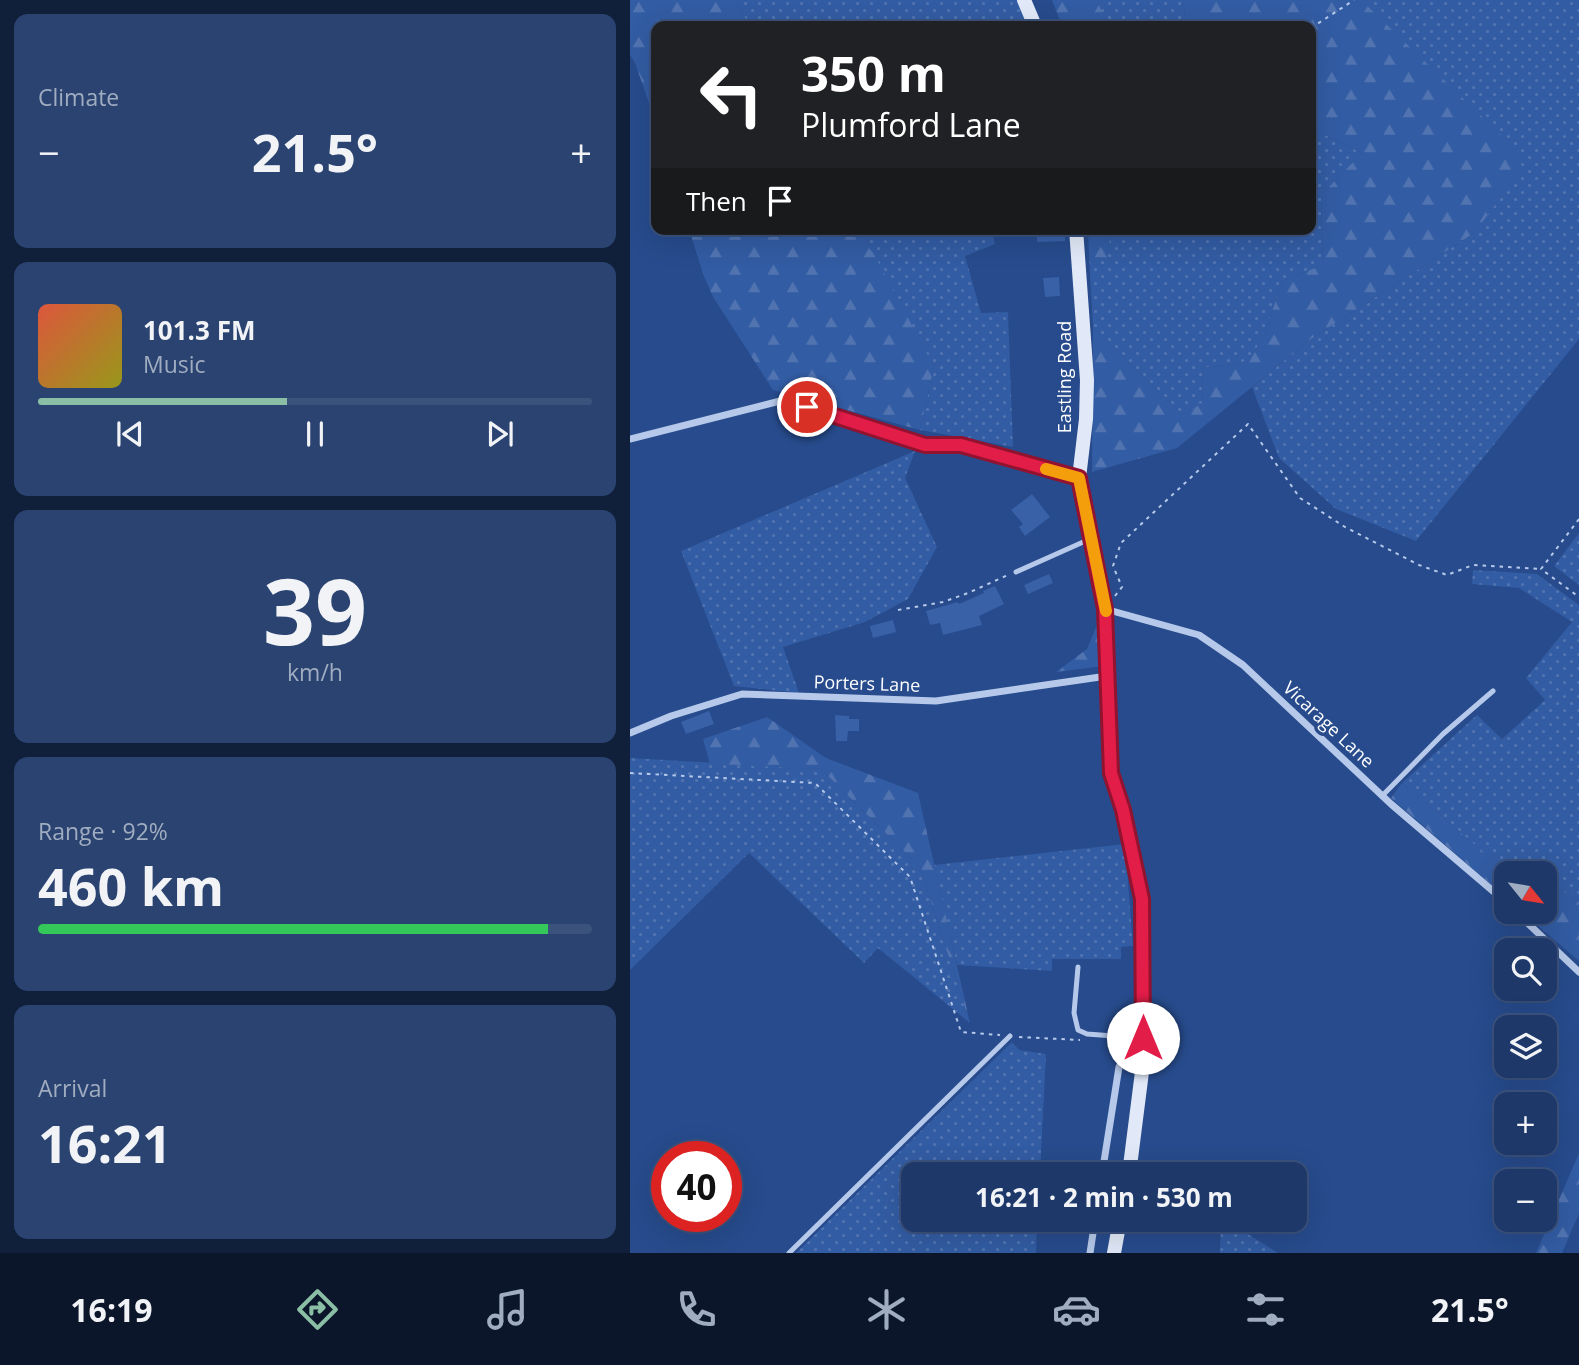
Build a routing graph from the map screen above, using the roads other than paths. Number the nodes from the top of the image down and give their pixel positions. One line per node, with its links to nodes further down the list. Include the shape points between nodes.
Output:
1 (1024, 0): 2 (street)
2 (1033, 21)
3 (1076, 235): 6 (street, Eastling Road, via 1087,380)
4 (630, 439): 6 (street, via 784,400 925,445 961,445)
5 (1026, 466): 6 (street)
6 (1079, 478): 7 (street, Eastling Road)
7 (1091, 539): 8 (lane); 9 (street, Eastling Road)
8 (1016, 572)
9 (1105, 604): 10 (street, Eastling Road); 13 (street, Vicarage Lane, via 1199,635 1244,665)
10 (1108, 676): 12 (street, Porters Lane, via 936,701 742,694); 19 (street, Eastling Road, via 1111,773 1142,899)
11 (1493, 691): 13 (lane)
12 (630, 733)
13 (1382, 796): 14 (street, Vicarage Lane)
14 (1494, 893)
15 (1529, 924): 17 (street)
16 (1078, 967): 19 (lane, via 1074,1013 1078,1030)
17 (1579, 972)
18 (1010, 1036): 25 (lane)
19 (1143, 1038): 22 (street, Eastling Road)
20 (1118, 1067): 21 (street)
21 (1104, 1162)
22 (1131, 1162)
23 (1093, 1232): 26 (street)
24 (1118, 1232): 27 (street)
25 (789, 1253)
26 (1090, 1253)
27 (1114, 1253)

